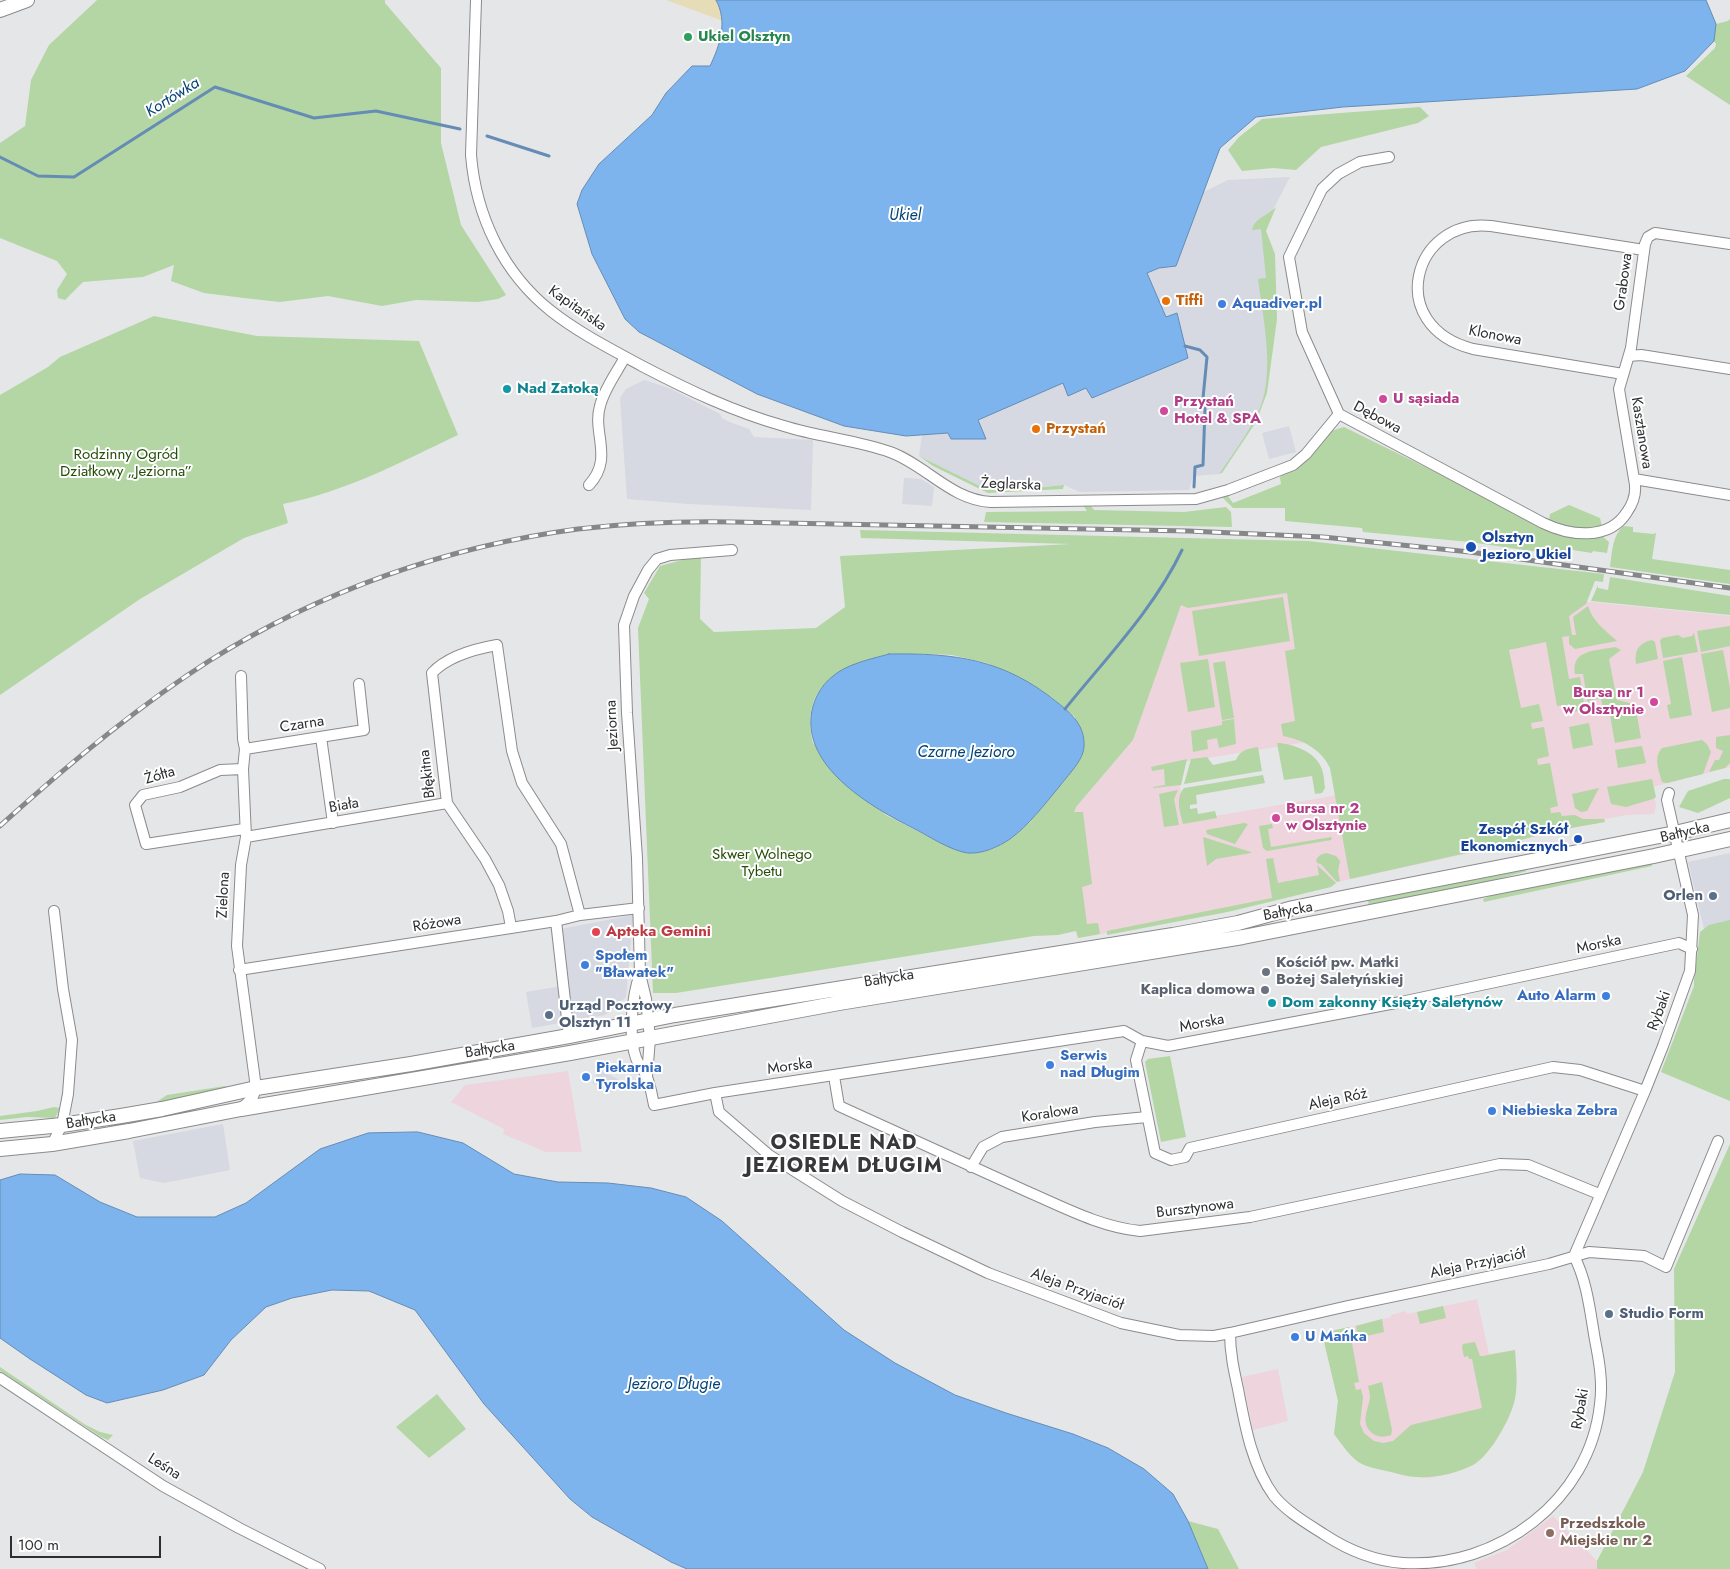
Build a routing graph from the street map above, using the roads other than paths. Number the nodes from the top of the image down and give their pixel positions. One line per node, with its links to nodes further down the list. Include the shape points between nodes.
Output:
1 (27, 0): 3 (main road)
2 (476, 0): 8 (street, Kapitańska, via 471,155 486,224 506,262 538,300 570,324)
3 (0, 10)
4 (1390, 157): 11 (street, Dębowa, via 1360,162 1338,174 1322,189 1290,257 1302,332)
5 (1730, 244): 6 (street, Grabowa, via 1655,233 1646,240)
6 (1644, 250): 7 (street, Grabowa); 10 (street, Klonowa, via 1474,225 1456,230 1440,242 1426,258 1419,276 1418,299 1425,317 1439,334 1455,343 1473,349)
7 (1629, 356): 9 (street, via 1641,355); 10 (street, Kasztanowa)
8 (626, 357): 11 (street, Żeglarska, via 698,395 757,418 899,456 955,492 985,502 1196,499 1292,465 1306,454); 13 (street, via 599,406 602,456 596,476)
9 (1730, 369)
10 (1623, 374): 12 (street, Kasztanowa, via 1619,389)
11 (1339, 414): 12 (street, Dębowa, via 1543,523 1568,532 1592,533 1616,526 1633,502)
12 (1634, 479): 14 (street, Kasztanowa)
13 (588, 484)
14 (1730, 495)
15 (732, 550): 29 (street, Jeziorna, via 657,559 648,570 626,617 624,643)
16 (241, 676): 19 (street, Zielona)
17 (359, 684): 18 (street, Czarna, via 364,730)
18 (321, 737): 19 (street, Czarna); 24 (street)
19 (245, 749): 20 (street, Zielona)
20 (243, 769): 25 (street, Zielona); 25 (street, Żółta, via 220,770 180,787 144,795 135,805 146,844)
21 (1669, 793): 26 (street, Rybaki, via 1667,800)
22 (447, 803): 24 (street, Biała); 31 (street, Błękitna, via 432,673 447,661 497,645 512,751 522,783 561,844); 33 (street, Błękitna, via 494,876)
23 (1730, 820): 26 (main road, Bałtycka)
24 (333, 823): 25 (street, Biała)
25 (245, 833): 35 (street, Zielona, via 240,874)
26 (1675, 833): 28 (street, Rybaki); 37 (main road, Bałtycka, via 1347,897 1229,924)
27 (1730, 839): 28 (main road, Bałtycka)
28 (1678, 851): 34 (street, Rybaki, via 1692,915); 40 (main road, Bałtycka, via 1243,937)
29 (638, 908): 31 (street, Różowa); 36 (street, Jeziorna)
30 (54, 911): 50 (street, Bałtycka, via 72,1040)
31 (580, 915): 32 (street, Różowa)
32 (556, 921): 33 (street, Różowa); 39 (street)
33 (511, 927): 35 (street, Różowa)
34 (1692, 950): 41 (street, Morska, via 1679,943 1401,1002 1168,1046); 46 (street, Rybaki, via 1690,971)
35 (239, 970): 45 (street, Zielona)
36 (640, 974): 37 (street, Jeziorna); 38 (street, Jeziorna, via 634,991)
37 (649, 1021): 38 (main road, Bałtycka); 40 (street)
38 (632, 1024): 39 (main road, Bałtycka); 42 (street, Jeziorna)
39 (569, 1036): 45 (main road, Bałtycka)
40 (650, 1038): 42 (main road, Bałtycka); 43 (street)
41 (1142, 1041): 44 (street, Morska, via 1124,1031); 49 (street, Aleja Róż, via 1136,1060)
42 (633, 1042): 43 (street, via 636,1058); 48 (main road, Bałtycka)
43 (647, 1076): 47 (street, via 654,1104)
44 (834, 1076): 47 (street, Morska); 55 (street, Bursztynowa, via 839,1106)
45 (256, 1088): 48 (street, via 253,1097); 50 (main road, Bałtycka, via 162,1109)
46 (1645, 1091): 49 (street, Aleja Róż, via 1580,1070 1553,1067 1190,1148 1185,1157 1171,1160 1155,1153); 56 (street, Rybaki)
47 (715, 1093): 58 (street, Aleja Przyjaciół, via 719,1112 770,1156 842,1201 988,1273 1121,1322 1179,1335)
48 (241, 1110): 53 (main road, Bałtycka)
49 (1147, 1117): 55 (street, Koralowa, via 1002,1137 983,1148)
50 (62, 1125): 51 (main road, Bałtycka); 53 (street, Bałtycka)
51 (0, 1131)
52 (1718, 1141): 57 (street, Aleja Przyjaciół, via 1666,1267 1644,1256 1589,1252)
53 (52, 1144): 54 (main road, Bałtycka)
54 (0, 1149)
55 (970, 1167): 56 (street, Bursztynowa, via 1092,1220 1140,1231 1250,1217 1500,1164 1528,1165)
56 (1599, 1194): 57 (street, Rybaki)
57 (1574, 1256): 58 (street, Aleja Przyjaciół); 58 (street, Rybaki, via 1581,1269 1591,1316 1601,1387 1596,1425 1589,1447 1573,1478 1549,1510 1510,1539 1470,1557 1416,1564 1382,1560 1340,1545 1285,1507 1263,1478 1254,1456 1244,1424)
58 (1230, 1333)
59 (0, 1378): 60 (street, Leśna, via 163,1486)
60 (320, 1569)

